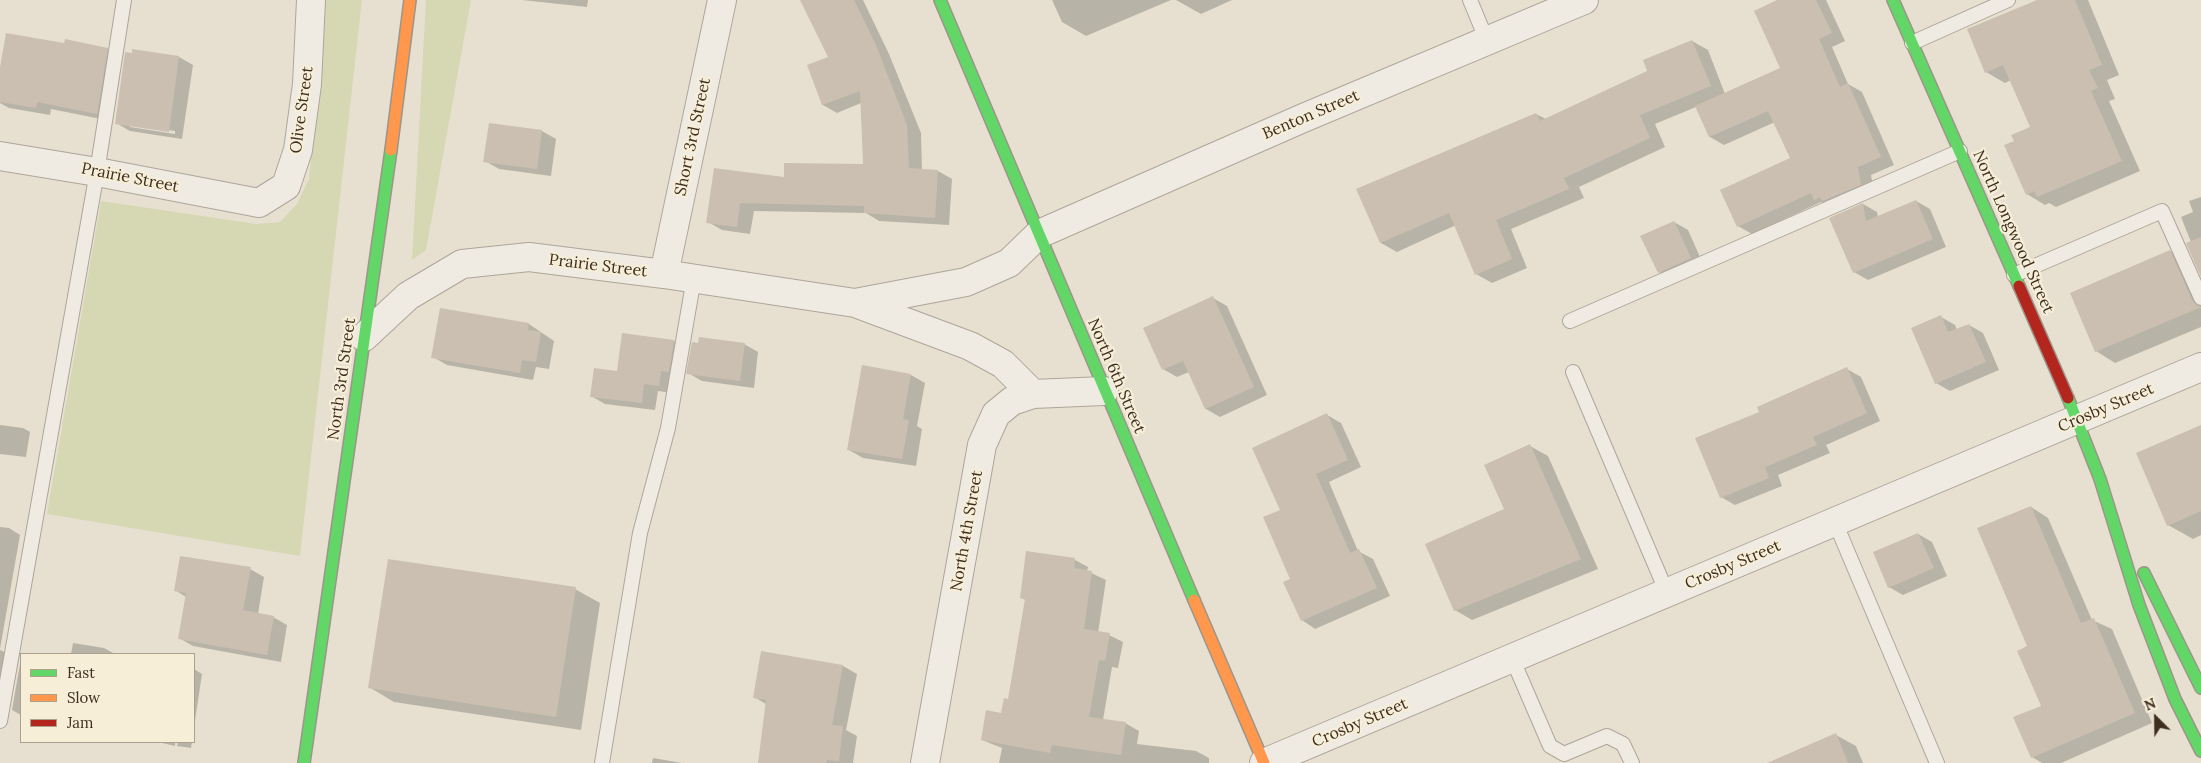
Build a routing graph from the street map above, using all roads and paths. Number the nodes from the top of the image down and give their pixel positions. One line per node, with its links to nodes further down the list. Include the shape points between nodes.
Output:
1 (124, 0): 14 (lane)
2 (311, 0): 15 (street, Olive Street, via 307,84 298,150 286,186)
3 (410, 0): 23 (main road, North 3rd Street)
4 (722, 0): 17 (street, Short 3rd Street)
5 (940, 0): 16 (main road, North 6th Street)
6 (1470, 0): 10 (lane)
7 (1584, 0): 10 (street, Benton Street)
8 (1894, 0): 11 (main road, North Longwood Street)
9 (2008, 0): 11 (lane)
10 (1486, 41): 16 (street, Benton Street)
11 (1912, 42): 12 (main road, North Longwood Street)
12 (1960, 151): 18 (main road, North Longwood Street); 22 (lane)
13 (0, 156): 14 (street, Prairie Street)
14 (97, 172): 15 (street, Prairie Street); 34 (lane)
15 (259, 203)
16 (1039, 234): 21 (street, Prairie Street, via 1009,262 966,282); 26 (main road, North 6th Street)
17 (664, 274): 19 (street, Prairie Street); 23 (street, Prairie Street, via 529,257 462,264 408,296)
18 (2014, 275): 20 (lane, via 2162,211); 28 (main road, North Longwood Street)
19 (694, 278): 21 (street, Prairie Street); 37 (lane, via 668,428 640,533)
20 (2201, 298)
21 (855, 304): 27 (street, Prairie Street, via 970,346 1003,364)
22 (1570, 321)
23 (364, 337): 36 (main road, North 3rd Street)
24 (2201, 367): 28 (street, Crosby Street)
25 (1573, 372): 31 (lane)
26 (1104, 392): 27 (street, North 4th Street); 39 (main road, North 6th Street)
27 (1034, 394): 38 (street, North 4th Street, via 1012,401 996,414 982,445)
28 (2078, 420): 29 (main road, North Longwood Street); 30 (street, Crosby Street)
29 (2100, 479): 33 (main road, North Longwood Street); 35 (main road, North Longwood Street, via 2139,605 2175,699)
30 (1835, 522): 31 (street, Crosby Street); 41 (lane)
31 (1667, 593): 32 (street, Crosby Street)
32 (1512, 658): 39 (street, Crosby Street); 40 (lane, via 1550,746 1564,754 1607,736 1623,744)
33 (2201, 688)
34 (0, 721)
35 (2201, 751)
36 (304, 763)
37 (602, 763)
38 (925, 763)
39 (1264, 763)
40 (1632, 763)
41 (1937, 763)

